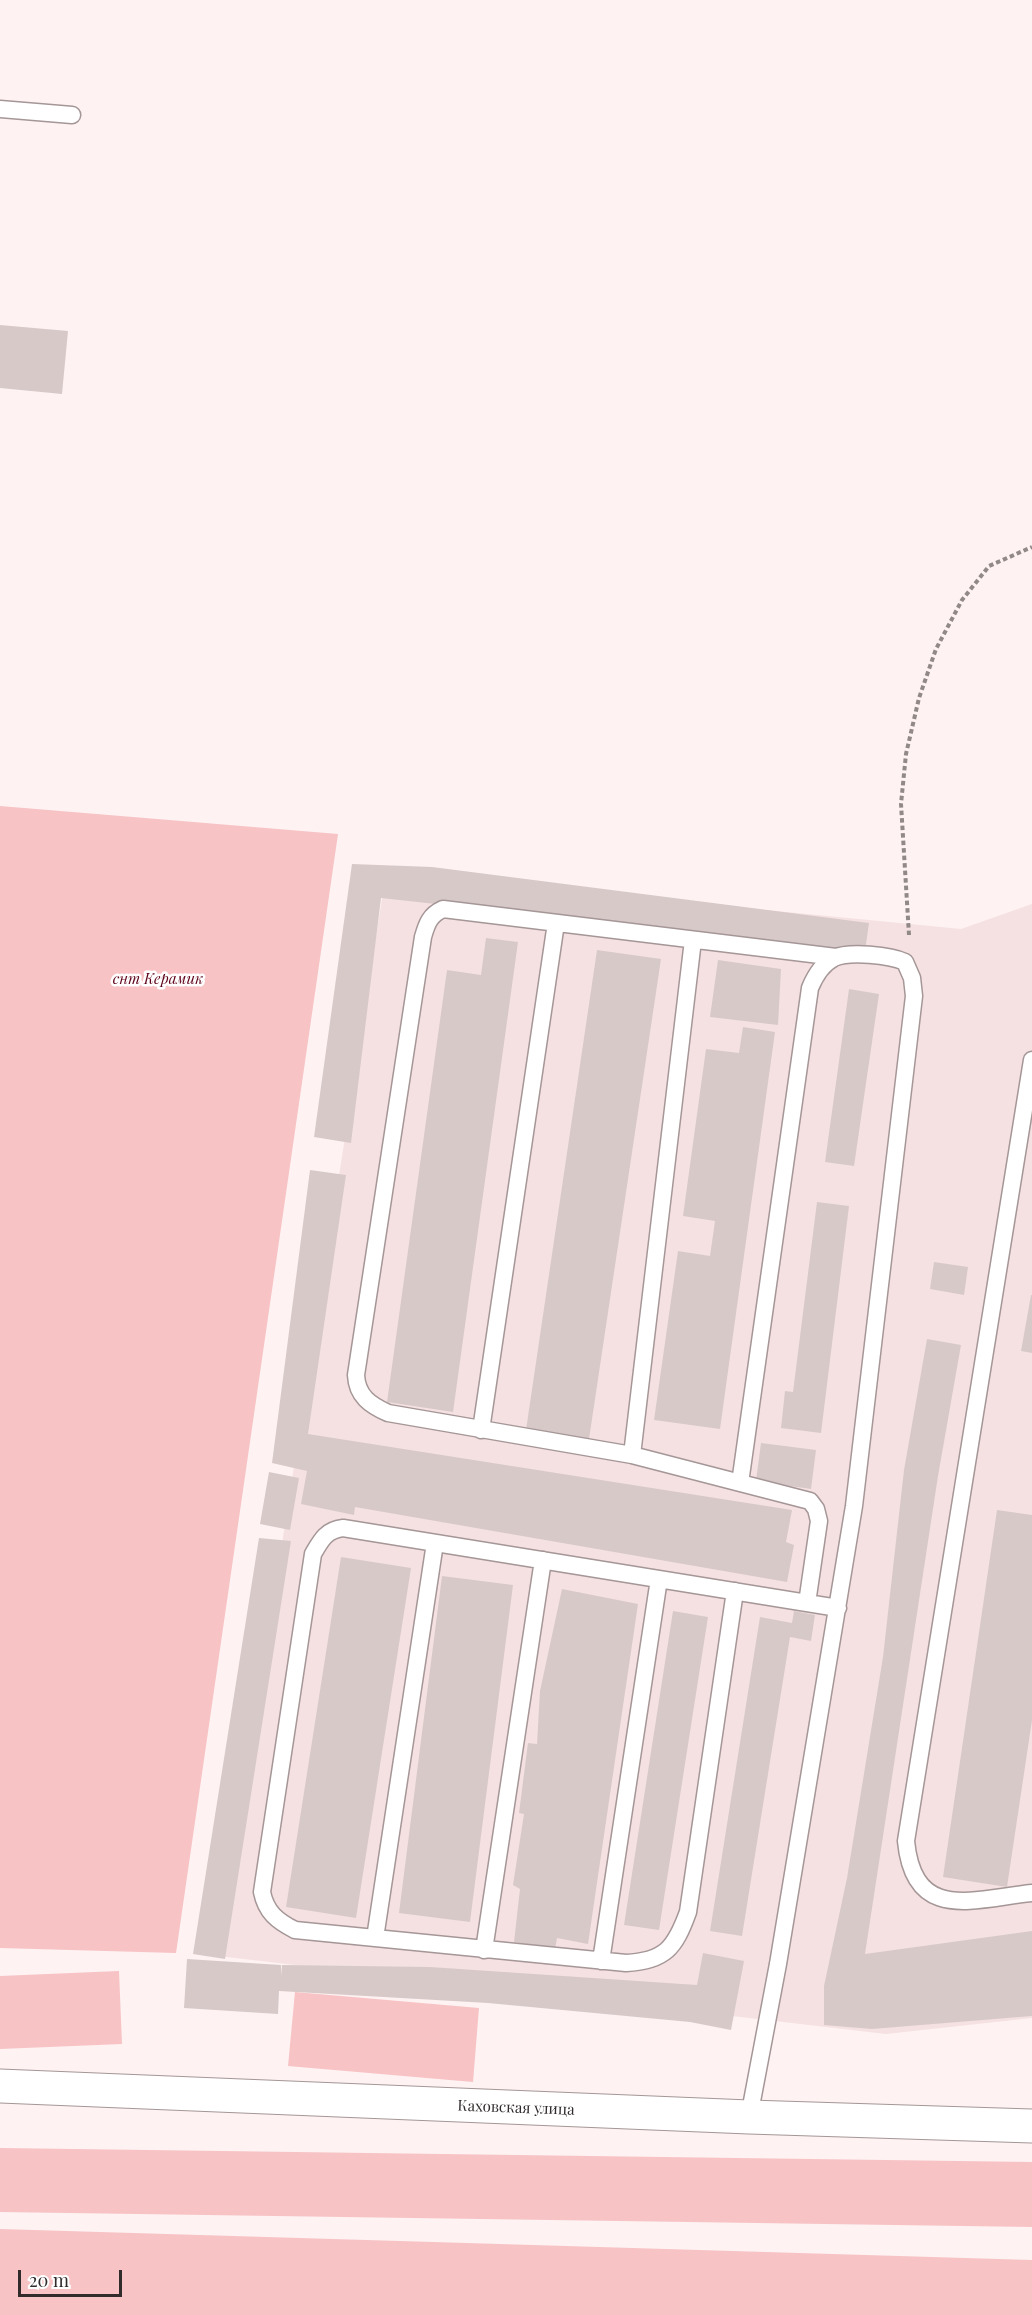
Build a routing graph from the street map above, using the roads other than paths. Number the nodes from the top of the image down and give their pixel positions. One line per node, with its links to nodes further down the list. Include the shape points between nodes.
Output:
1 (0, 109): 2 (lane)
2 (72, 115)
3 (556, 923): 4 (lane); 7 (lane); 7 (lane, via 443,909 429,919 423,937 356,1375 356,1383 367,1402 388,1413)
4 (693, 940): 5 (lane); 8 (lane)
5 (836, 957): 9 (lane, via 815,976 810,988); 15 (lane, via 876,955 905,962 914,996)
6 (1032, 1060): 16 (lane, via 906,1841 913,1876 932,1896 955,1901)
7 (481, 1430): 8 (lane)
8 (632, 1455): 9 (lane)
9 (740, 1483): 14 (lane, via 810,1501 816,1509 819,1530)
10 (435, 1543): 11 (lane); 17 (lane); 17 (lane, via 343,1528 326,1534 313,1554 262,1892 269,1912 295,1930)
11 (543, 1560): 12 (lane); 18 (lane)
12 (659, 1579): 13 (lane); 19 (lane)
13 (735, 1591): 14 (lane); 19 (lane, via 688,1912 680,1934 667,1952 642,1962)
14 (807, 1603): 15 (lane)
15 (838, 1608): 21 (lane)
16 (1032, 1893)
17 (375, 1938): 18 (lane)
18 (484, 1950): 19 (lane)
19 (601, 1961)
20 (0, 2086): 21 (main road, Каховская улица)
21 (749, 2117): 22 (main road, Каховская улица)
22 (1032, 2126)

